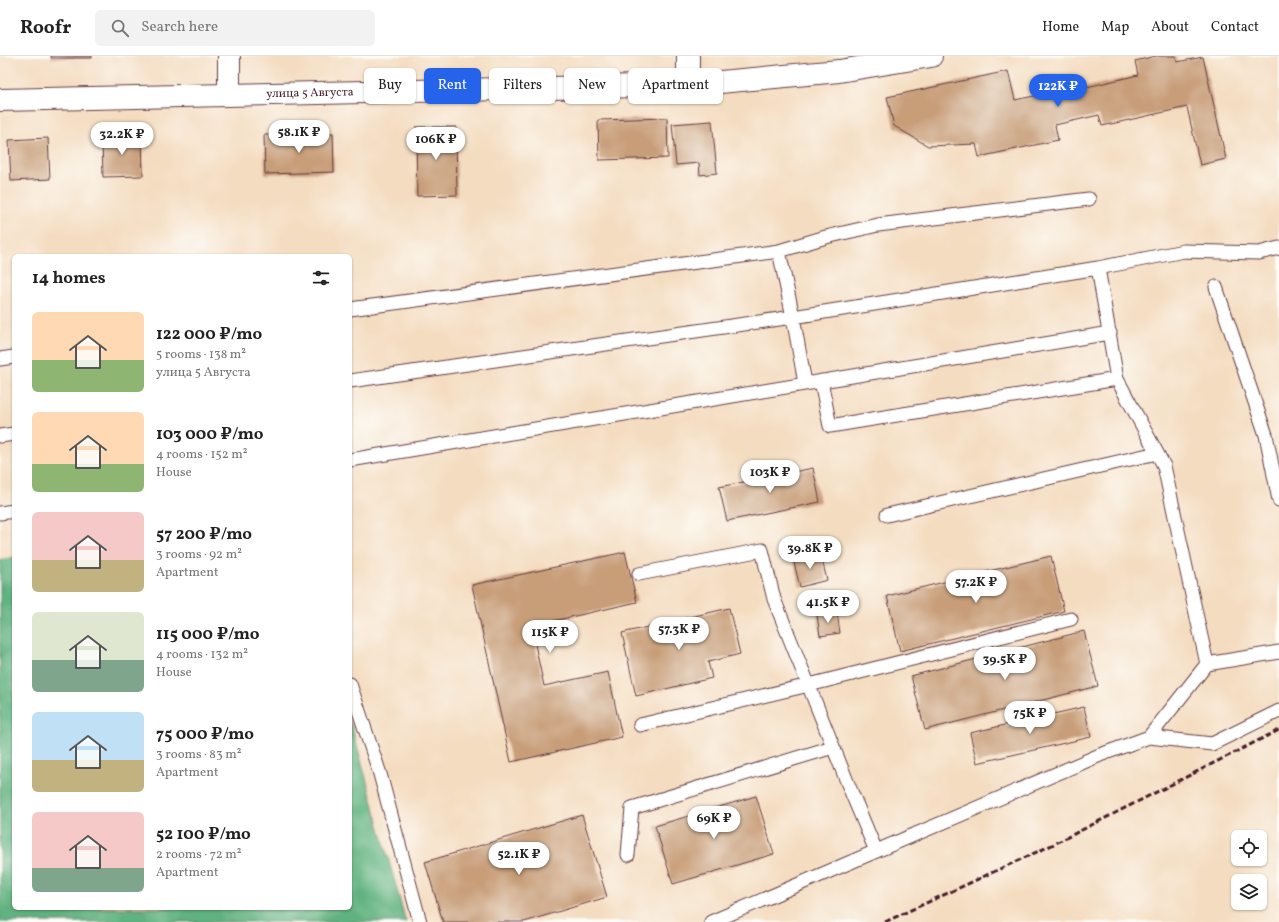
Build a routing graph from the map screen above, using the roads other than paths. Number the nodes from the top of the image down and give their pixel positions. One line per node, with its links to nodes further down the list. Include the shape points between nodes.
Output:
1 (230, 56): 7 (main road)
2 (688, 56): 4 (main road)
3 (931, 56): 5 (main road, улица 5 Августа, via 839,71)
4 (688, 68)
5 (723, 82)
6 (628, 86): 7 (main road, улица 5 Августа)
7 (229, 94): 8 (main road, улица 5 Августа)
8 (0, 100)
9 (1089, 199): 11 (lane, via 878,225)
10 (1279, 248): 12 (lane, via 1259,253 1184,251)
11 (779, 251): 14 (lane); 15 (lane)
12 (1098, 268): 15 (lane); 16 (lane)
13 (1216, 287): 27 (lane, via 1266,434)
14 (352, 309)
15 (793, 317): 20 (lane); 22 (lane)
16 (1110, 333): 19 (lane); 21 (lane)
17 (12, 357): 18 (lane)
18 (0, 359)
19 (1117, 379): 21 (lane, via 830,426); 25 (lane)
20 (352, 381)
21 (821, 381): 22 (lane)
22 (805, 384): 26 (lane)
23 (12, 434): 24 (lane)
24 (0, 436)
25 (1157, 453): 30 (lane); 34 (lane, via 1164,466)
26 (352, 460)
27 (1279, 500)
28 (12, 511): 29 (lane)
29 (0, 513)
30 (887, 515)
31 (640, 574): 35 (lane, via 762,550 774,599)
32 (1071, 619): 35 (lane)
33 (1279, 652): 34 (lane)
34 (1207, 664): 39 (lane)
35 (809, 685): 38 (lane); 40 (lane)
36 (352, 690): 43 (lane, via 380,774)
37 (1279, 711): 39 (lane, via 1212,744)
38 (640, 725)
39 (1149, 737): 41 (lane, via 1100,755)
40 (833, 747): 41 (lane); 42 (lane, via 632,808)
41 (876, 851): 44 (lane)
42 (628, 855)
43 (420, 922)
44 (711, 922)

